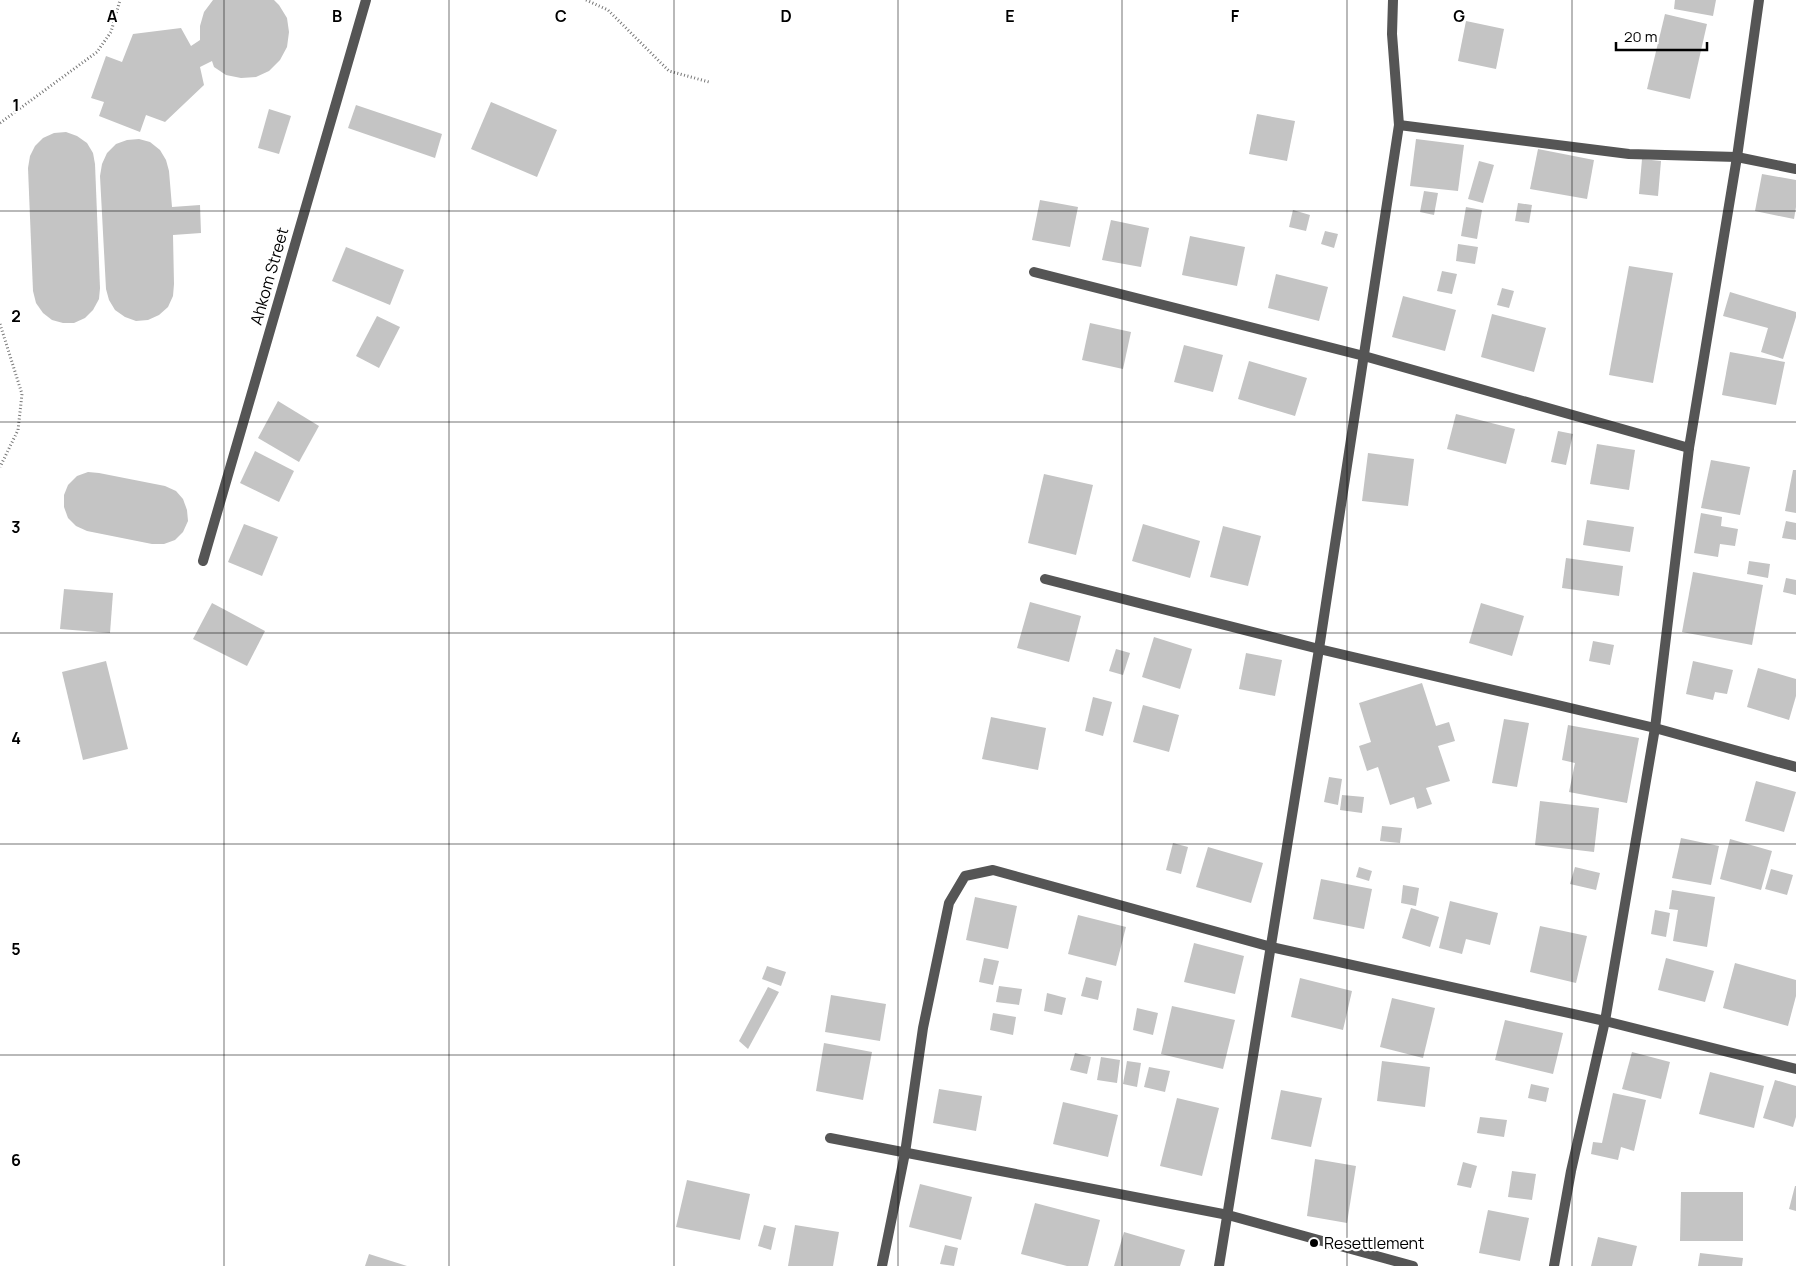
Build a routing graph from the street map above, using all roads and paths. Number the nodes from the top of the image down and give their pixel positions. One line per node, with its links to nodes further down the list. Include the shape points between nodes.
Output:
1 (120, 0): 7 (path, via 111,32 97,52)
2 (366, 0): 16 (street, Ahkom Street)
3 (586, 0): 6 (path, via 608,10 669,71)
4 (1393, 0): 8 (street, via 1392,34)
5 (1759, 0): 9 (street)
6 (709, 82)
7 (0, 123)
8 (1399, 125): 9 (street, via 1629,154); 13 (street)
9 (1737, 157): 10 (street); 14 (street)
10 (1796, 169)
11 (1034, 272): 13 (street)
12 (0, 324): 15 (path, via 22,394 18,430)
13 (1364, 356): 14 (street); 18 (street)
14 (1689, 448): 19 (street)
15 (0, 467)
16 (203, 561)
17 (1045, 579): 18 (street)
18 (1320, 649): 19 (street); 21 (street)
19 (1655, 728): 20 (street); 22 (street)
20 (1796, 767)
21 (1271, 947): 22 (street); 25 (street, via 993,870 965,876 949,903 923,1028); 26 (street)
22 (1605, 1021): 23 (street); 30 (street, via 1571,1171)
23 (1796, 1069)
24 (830, 1138): 25 (street)
25 (905, 1154): 26 (street); 27 (street)
26 (1228, 1215): 28 (street); 29 (street)
27 (882, 1266)
28 (1219, 1266)
29 (1413, 1266)
30 (1554, 1266)

